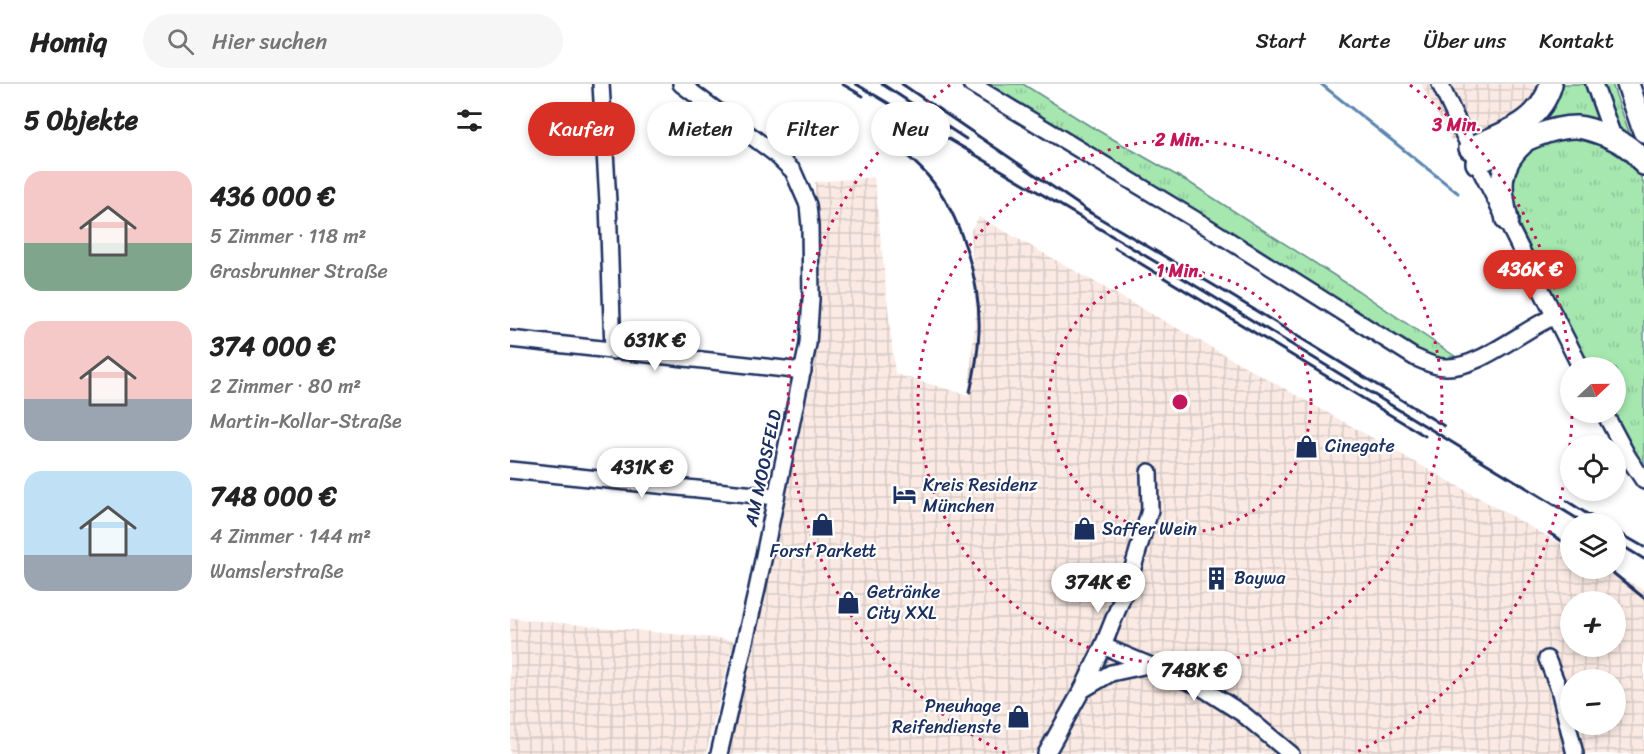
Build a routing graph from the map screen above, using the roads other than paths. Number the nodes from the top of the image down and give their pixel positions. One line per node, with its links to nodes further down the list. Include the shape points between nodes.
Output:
1 (601, 84): 16 (street)
2 (681, 84): 18 (street, AM MOOSFELD, via 774,153 794,171 801,187 808,205 810,257 810,328)
3 (971, 84): 14 (street, via 1414,357 1436,366 1467,364)
4 (1440, 84): 11 (street)
5 (1551, 84): 11 (highway, via 1545,102 1526,122)
6 (1594, 84): 9 (street)
7 (1628, 84): 8 (highway)
8 (1644, 131)
9 (1614, 139): 10 (highway, via 1586,128 1566,128); 12 (highway)
10 (1525, 142): 11 (highway); 13 (highway, via 1506,163 1502,198)
11 (1473, 155): 13 (street)
12 (1644, 164)
13 (1507, 220): 14 (street)
14 (1555, 316): 17 (street)
15 (510, 339): 16 (street)
16 (613, 351): 18 (street)
17 (1576, 357)
18 (804, 372): 23 (street, AM MOOSFELD)
19 (1610, 423): 22 (street)
20 (510, 470): 23 (street)
21 (1149, 472): 24 (street, via 1150,510 1129,581)
22 (1644, 481)
23 (776, 497): 28 (street, AM MOOSFELD)
24 (1103, 646): 26 (street); 27 (street)
25 (1547, 659): 31 (street, via 1560,689)
26 (1148, 665): 27 (street, via 1111,673); 30 (street, via 1208,691 1244,714)
27 (1082, 690): 29 (street)
28 (719, 754)
29 (1046, 754)
30 (1291, 754)
31 (1575, 754)

